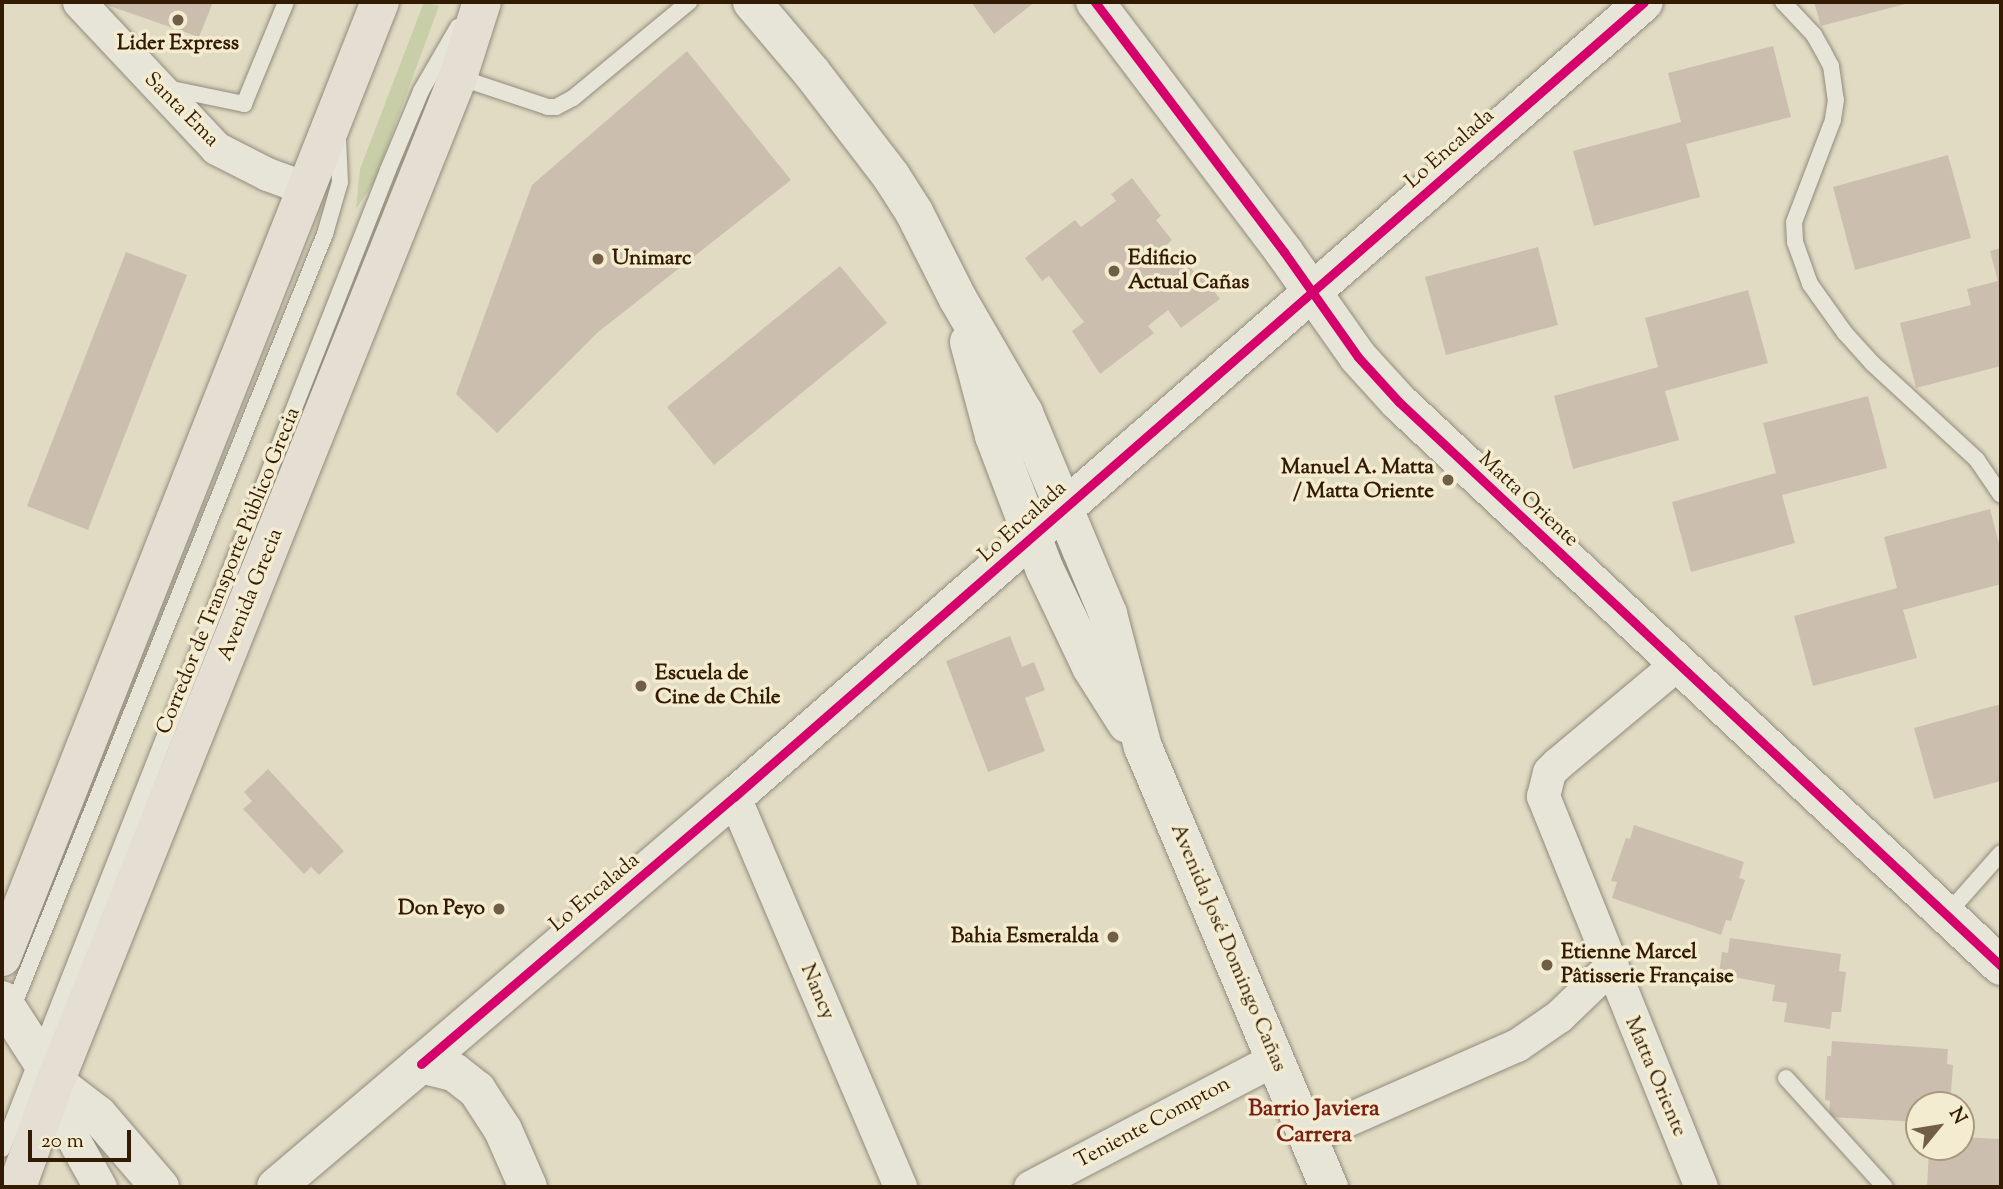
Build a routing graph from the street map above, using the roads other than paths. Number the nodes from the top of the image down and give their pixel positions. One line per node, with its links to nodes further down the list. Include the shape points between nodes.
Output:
1 (79, 2): 12 (street, Santa Ema)
2 (286, 2): 12 (lane, via 244,104)
3 (380, 2): 13 (main road)
4 (473, 2): 31 (lane, Corredor de Transporte Público Grecia, via 421,90 388,170)
5 (482, 2): 11 (main road, Avenida Grecia)
6 (689, 2): 11 (lane, via 565,104 548,107)
7 (752, 2): 16 (street, Avenida José Domingo Cañas, via 891,176)
8 (1096, 2): 15 (street, Matta Oriente)
9 (1644, 2): 15 (street, Lo Encalada)
10 (1783, 2): 17 (lane, via 1823,51 1831,66 1836,100 1833,120 1794,222 1810,284 1872,363)
11 (458, 77): 31 (main road, Avenida Grecia)
12 (155, 85): 14 (street, Santa Ema, via 216,148)
13 (337, 108): 14 (main road); 28 (lane, Corredor de Transporte Público Grecia, via 340,182 325,233)
14 (305, 188): 25 (main road)
15 (1312, 292): 18 (street, Lo Encalada); 20 (street, Matta Oriente, via 1358,357 1399,402)
16 (958, 299): 18 (street, Avenida José Domingo Cañas, via 1024,413); 19 (street, Avenida José Domingo Cañas, via 994,436)
17 (1999, 487)
18 (1065, 506): 19 (street, Lo Encalada); 21 (street, Avenida José Domingo Cañas, via 1108,614)
19 (1032, 537): 21 (street, Avenida José Domingo Cañas, via 1091,667); 22 (street, Lo Encalada)
20 (1679, 662): 24 (street, Matta Oriente); 27 (street, Matta Oriente, via 1557,764 1544,784 1546,807)
21 (1143, 747): 29 (street, Avenida José Domingo Cañas)
22 (734, 797): 30 (street, Lo Encalada); 40 (street, Nancy)
23 (2001, 853): 24 (lane)
24 (1947, 915): 26 (street, Matta Oriente)
25 (2, 957)
26 (2001, 966)
27 (1610, 967): 33 (street, via 1559,1016 1517,1045); 43 (street, Matta Oriente)
28 (5, 1016): 31 (street)
29 (1275, 1059): 33 (street, Avenida José Domingo Cañas); 41 (street, Teniente Compton)
30 (421, 1064): 38 (street, Lo Encalada); 39 (street, via 454,1072 477,1090 503,1130)
31 (46, 1070): 34 (lane, Corredor de Transporte Público Grecia); 35 (main road, Avenida Grecia); 36 (street, via 62,1119); 37 (street, via 98,1115)
32 (1786, 1078): 44 (lane)
33 (1308, 1137): 42 (street, Avenida José Domingo Cañas)
34 (2, 1149)
35 (17, 1187)
36 (100, 1187)
37 (160, 1187)
38 (276, 1187)
39 (528, 1187)
40 (900, 1187)
41 (1030, 1187)
42 (1329, 1187)
43 (1701, 1187)
44 (1885, 1187)

